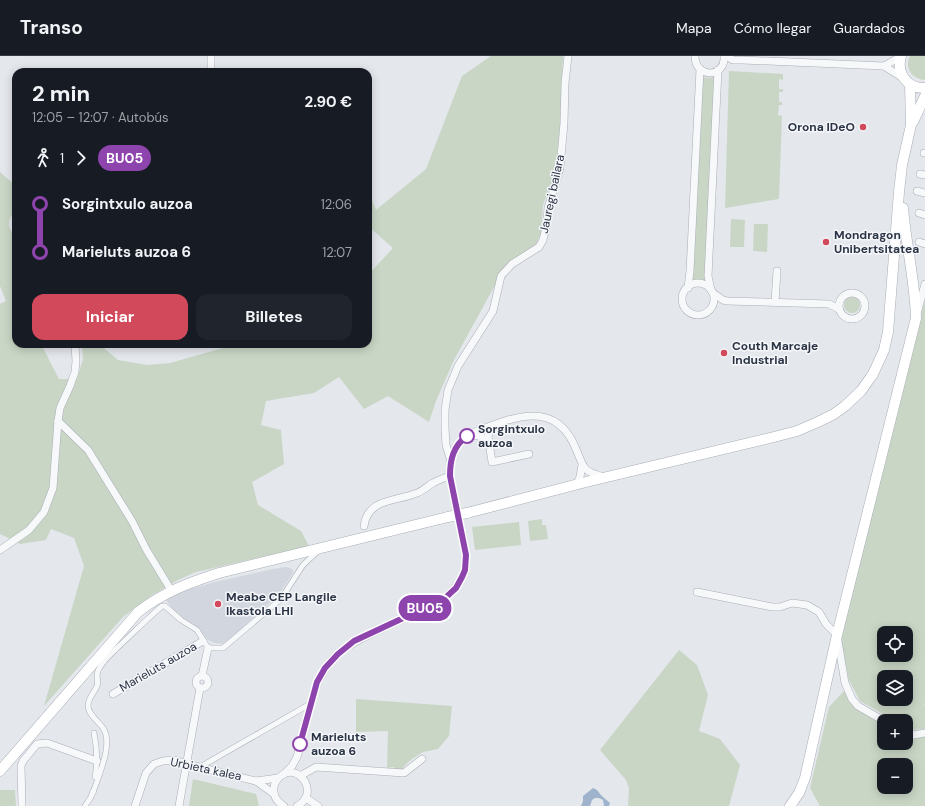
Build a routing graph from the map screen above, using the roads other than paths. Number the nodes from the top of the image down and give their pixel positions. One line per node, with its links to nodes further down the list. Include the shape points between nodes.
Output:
1 (210, 56): 10 (street)
2 (568, 56): 36 (street, Jauregi bailara, via 560,168 548,208 548,223 538,247 512,264 501,276 493,312 458,366 448,390 445,410 446,445)
3 (695, 56): 11 (street, via 695,62)
4 (728, 57): 6 (street); 9 (street)
5 (901, 57): 8 (street); 12 (main road, via 899,65)
6 (747, 58): 7 (street)
7 (767, 59): 8 (street)
8 (884, 66): 12 (street)
9 (721, 67): 11 (street, via 708,73); 22 (street, via 708,276)
10 (211, 68)
11 (700, 69): 21 (street)
12 (907, 82): 13 (main road); 15 (main road)
13 (925, 88)
14 (925, 96): 15 (main road)
15 (911, 125): 16 (main road)
16 (902, 165): 29 (main road, via 902,204); 39 (main road, via 888,332 879,363 861,391 834,414 797,431)
17 (917, 191): 18 (street)
18 (925, 193)
19 (777, 272): 25 (street)
20 (925, 284): 29 (street)
21 (688, 288): 22 (street, via 699,283); 27 (street, via 683,297 684,307 688,311 697,315 707,312)
22 (712, 292): 24 (street); 27 (street)
23 (841, 298): 26 (street); 28 (street); 28 (street, via 847,293 856,293 864,299 865,307 863,314 856,318 846,317)
24 (723, 300): 25 (street); 27 (street)
25 (775, 302): 26 (street)
26 (829, 304): 28 (street)
27 (712, 307)
28 (839, 309)
29 (916, 318): 46 (main road)
30 (75, 348): 31 (street, via 74,372 60,408)
31 (58, 421): 43 (street, via 54,488 44,512 29,530); 44 (street, via 88,450)
32 (491, 426): 33 (street); 34 (street); 37 (street, via 524,416 547,417 564,427)
33 (470, 434): 34 (street, via 482,437); 36 (street, via 455,447)
34 (488, 444): 35 (street, via 492,462)
35 (529, 454)
36 (450, 458): 38 (street)
37 (582, 465): 39 (street, via 589,472); 40 (street)
38 (450, 476): 41 (street, via 418,493 376,505 365,518); 50 (street, via 466,555 465,570 456,588 444,599 354,641 325,668)
39 (605, 477): 40 (main road)
40 (577, 484): 42 (main road, bridge)
41 (364, 526)
42 (321, 548): 44 (main road, via 219,573); 48 (street, Marieluts auzoa, via 304,565 281,599 223,648)
43 (0, 550)
44 (171, 590): 57 (main road, via 138,612 22,747)
45 (697, 592): 46 (street, via 772,608 792,603 807,605 819,612)
46 (837, 635): 51 (street, via 845,683 852,699 858,706); 74 (main road, via 805,778)
47 (203, 641): 48 (street, Marieluts auzoa); 49 (street, Marieluts auzoa); 64 (street, Marieluts auzoa, via 197,630 162,606 135,629 99,667 98,683 88,707 105,730 107,747)
48 (208, 648): 58 (street, Marieluts auzoa, via 202,676 196,682 200,688)
49 (113, 694)
50 (310, 704): 59 (street); 61 (street, via 297,757)
51 (877, 717)
52 (925, 732): 54 (street)
53 (94, 733): 56 (street)
54 (913, 735)
55 (422, 759): 62 (street, via 404,773 316,767)
56 (97, 761): 64 (street); 67 (street, via 47,742 37,744 21,766)
57 (4, 764): 60 (main road)
58 (187, 764): 59 (street, Urbieta kalea); 69 (street, Urbieta kalea, via 168,760 150,767 144,777); 70 (street, Marieluts auzoa)
59 (200, 768): 63 (street, Urbieta kalea)
60 (0, 771)
61 (281, 776): 62 (street, Urbieta kalea); 63 (street, Urbieta kalea); 65 (street, via 274,786)
62 (300, 776): 66 (street, via 307,786)
63 (256, 781): 65 (street, Urbieta kalea)
64 (93, 793): 68 (street)
65 (274, 794): 71 (street, Urbieta kalea, via 278,802)
66 (306, 798): 72 (street); 73 (street)
67 (22, 806)
68 (85, 806)
69 (135, 806)
70 (179, 806)
71 (284, 806)
72 (297, 806)
73 (318, 806)
74 (790, 806)

